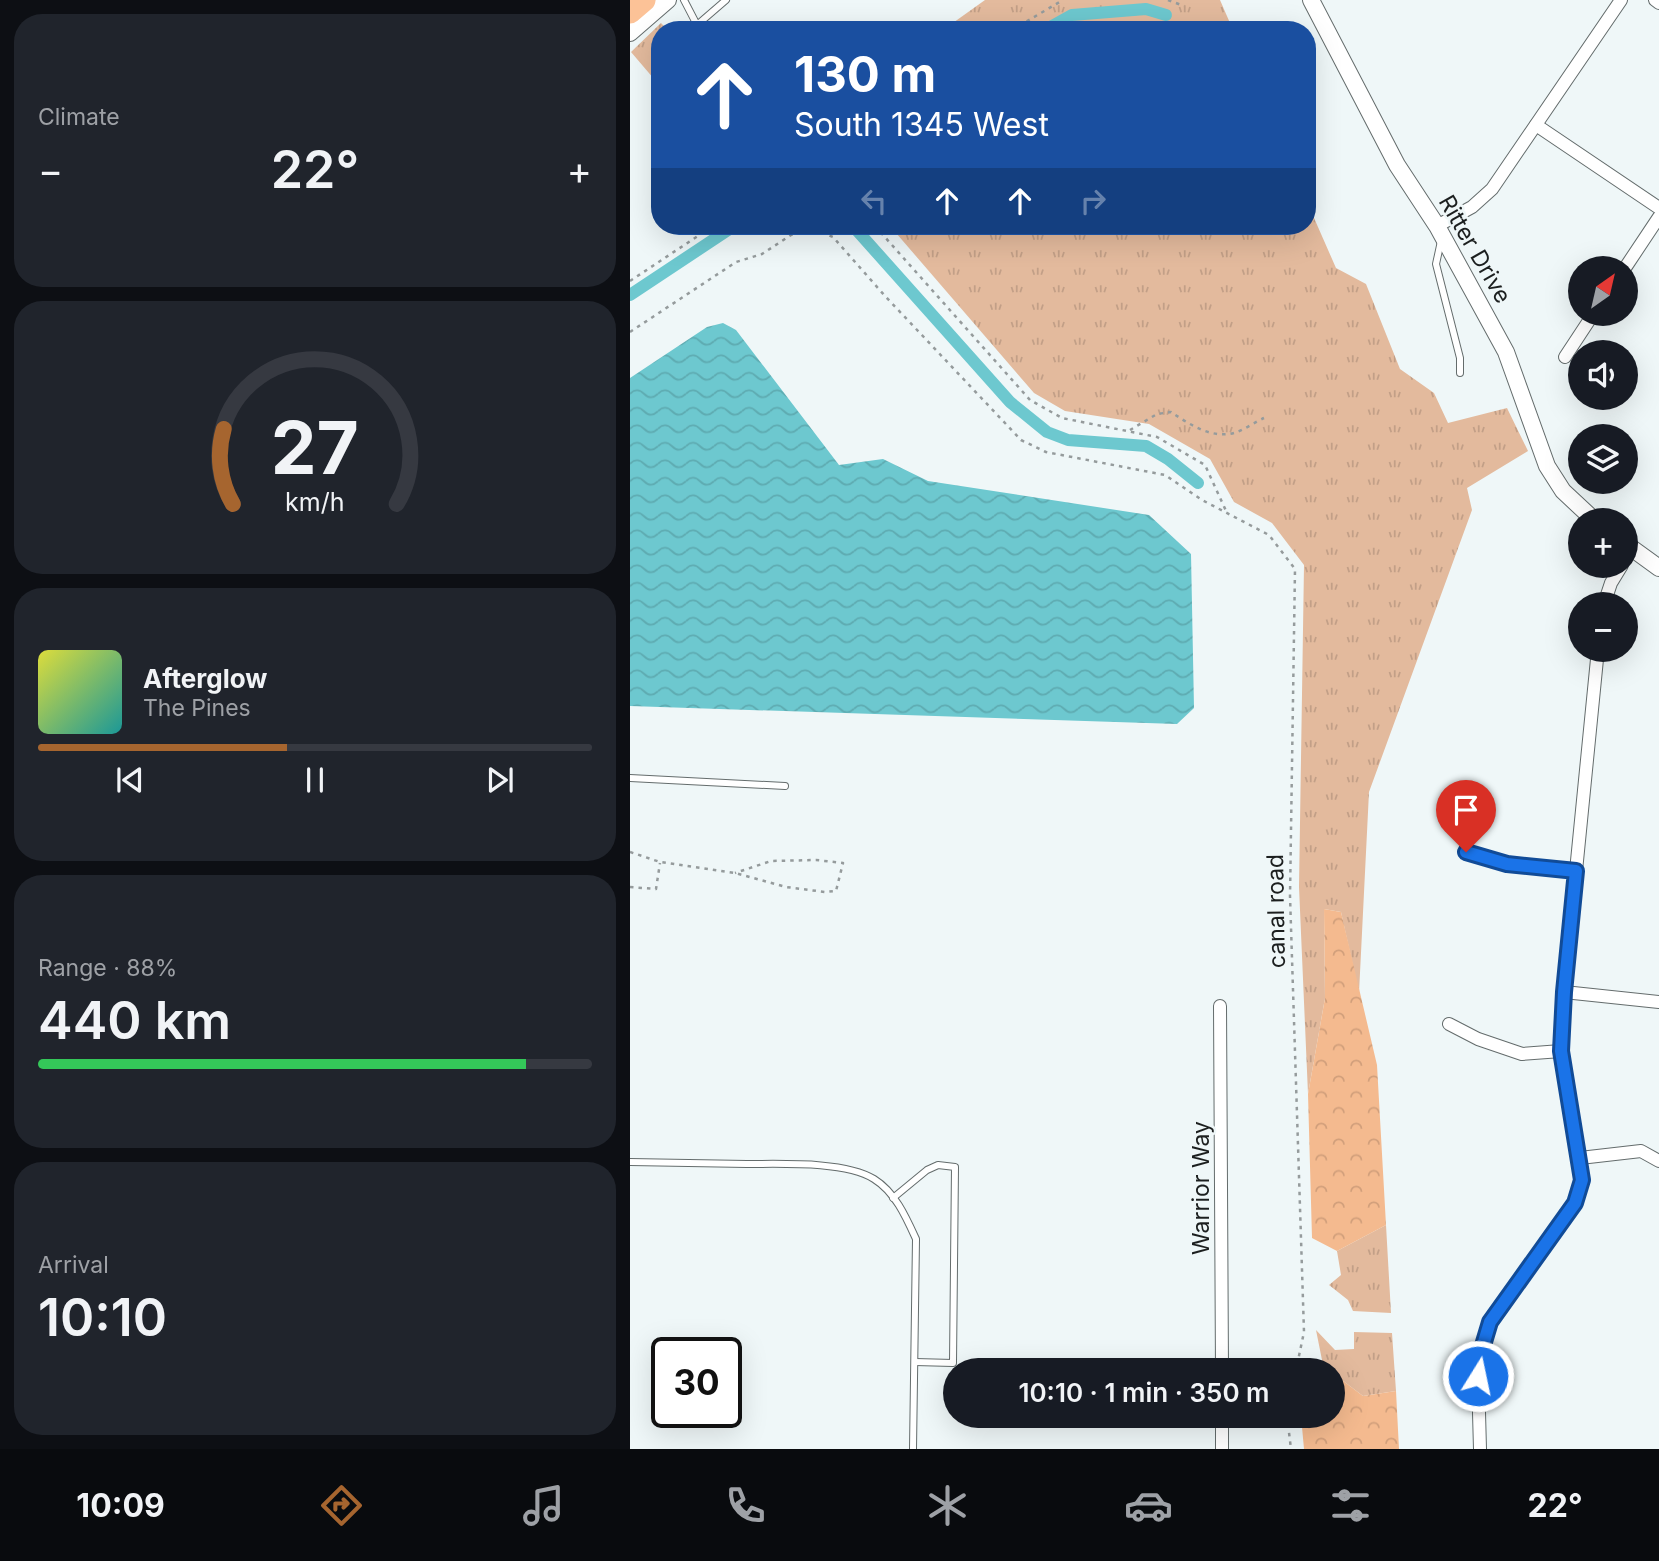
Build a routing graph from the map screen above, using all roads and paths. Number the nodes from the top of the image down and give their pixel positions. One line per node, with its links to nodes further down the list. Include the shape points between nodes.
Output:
1 (644, 0): 10 (highway)
2 (668, 0): 14 (street)
3 (684, 0): 11 (lane)
4 (726, 0): 12 (lane)
5 (1063, 0): 13 (path)
6 (1168, 0): 9 (path)
7 (1311, 0): 18 (street, Ritter Drive, via 1397,165)
8 (1621, 0): 15 (street)
9 (1184, 6)
10 (630, 12)
11 (695, 21)
12 (702, 21)
13 (1027, 21)
14 (630, 33)
15 (1536, 125): 16 (street); 18 (street, via 1492,190)
16 (1659, 208)
17 (1659, 218): 23 (street)
18 (1440, 231): 28 (lane, via 1436,264); 31 (street, Ritter Drive, via 1506,352 1547,467)
19 (699, 235): 24 (path)
20 (794, 235): 26 (path, canal road, via 762,254 736,262)
21 (828, 235): 32 (path, canal road, via 1021,440 1046,452 1165,475)
22 (883, 235): 30 (path, via 1030,400 1062,418)
23 (1633, 256)
24 (630, 281)
25 (1585, 326): 27 (street)
26 (630, 332)
27 (1565, 357)
28 (1460, 373)
29 (1264, 418): 30 (path, via 1233,433 1211,433 1171,412 1157,414)
30 (1130, 430): 32 (path, via 1157,437 1205,465)
31 (1581, 508)
32 (1227, 513): 54 (path, canal road, via 1269,536 1295,569 1290,895 1304,1332)
33 (1638, 556): 34 (street)
34 (1659, 568)
35 (1597, 662): 41 (street)
36 (630, 778): 37 (lane)
37 (785, 786)
38 (630, 852): 40 (path)
39 (1466, 852): 41 (street, via 1507,864)
40 (660, 862): 42 (path); 43 (path, via 656,889)
41 (1576, 871): 44 (street)
42 (735, 873): 42 (path, via 786,887 836,891 843,863 771,861)
43 (630, 887)
44 (1564, 992): 45 (street); 48 (street)
45 (1659, 1002)
46 (1220, 1006): 53 (street, Warrior Way)
47 (1450, 1024): 48 (street, via 1478,1040 1522,1054)
48 (1561, 1051): 49 (street)
49 (1580, 1158): 50 (street, via 1641,1151); 61 (street, via 1582,1180 1575,1203 1490,1322 1478,1376)
50 (1659, 1161)
51 (630, 1162): 52 (lane, via 850,1169 874,1179)
52 (893, 1198): 55 (lane, via 916,1239); 55 (lane, via 927,1170 938,1165 955,1167 953,1363)
53 (1222, 1358)
54 (1299, 1358)
55 (915, 1362): 58 (lane)
56 (1222, 1428): 59 (street)
57 (1288, 1428): 60 (path)
58 (913, 1449)
59 (1222, 1449)
60 (1291, 1449)
61 (1480, 1449)

